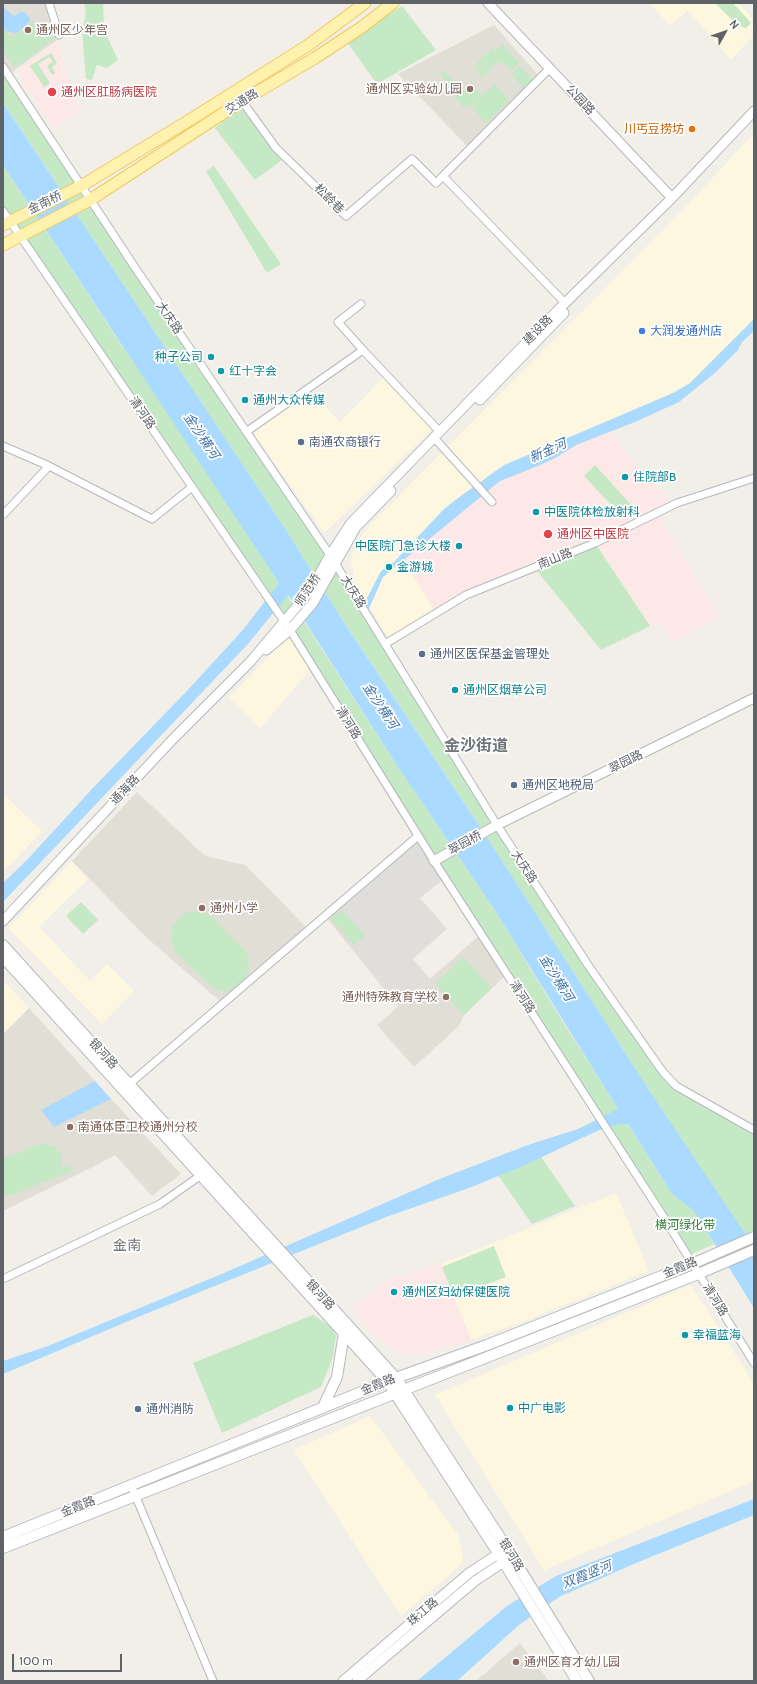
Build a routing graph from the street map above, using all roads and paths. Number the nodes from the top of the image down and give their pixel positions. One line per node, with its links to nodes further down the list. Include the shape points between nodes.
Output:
1 (49, 3): 5 (street)
2 (365, 3): 12 (main road, 交通路, via 307,46)
3 (393, 3): 8 (main road, 交通路, via 315,58)
4 (488, 3): 7 (street, 公园路)
5 (59, 35)
6 (3, 67): 12 (street)
7 (550, 68): 11 (street); 13 (street, 公园路)
8 (242, 101): 11 (street, 松龄巷, via 276,148 346,216 412,159 436,183); 14 (main road, 交通路)
9 (754, 111): 13 (street, 建设路)
10 (754, 119): 24 (street, 建设路)
11 (443, 176): 19 (street)
12 (81, 186): 14 (street, 大庆路); 16 (main road, 金南桥)
13 (672, 198): 19 (street, 建设路)
14 (90, 200): 17 (main road, 金南桥); 22 (street, 大庆路)
15 (3, 211): 16 (street)
16 (7, 223): 17 (street, 清河路)
17 (21, 236): 18 (main road, 金南桥); 28 (street, 清河路)
18 (3, 245)
19 (565, 303): 23 (street, 建设路)
20 (361, 304): 21 (street, via 338,322)
21 (363, 350): 22 (street); 23 (street)
22 (246, 432): 31 (street, 大庆路)
23 (440, 432): 31 (street, 建设路, via 351,523)
24 (438, 442): 29 (street); 32 (street, 建设路, via 356,528)
25 (3, 446): 26 (street)
26 (49, 466): 28 (street, via 152,519); 30 (street)
27 (754, 478): 35 (street, 南山路, via 677,503 595,543 466,595)
28 (192, 487): 33 (street, 清河路)
29 (492, 502)
30 (3, 515)
31 (330, 556): 32 (street, 大庆路); 33 (street, 师范桥, via 310,591)
32 (335, 564): 34 (street, 师范桥, via 313,603); 35 (street, 大庆路)
33 (284, 622): 34 (street, 清河路); 36 (street, 通海路)
34 (290, 630): 36 (street, 通海路); 39 (street, 清河路)
35 (385, 644): 38 (street, 大庆路)
36 (250, 662): 41 (street, 通海路)
37 (754, 698): 38 (street, 翠园路)
38 (497, 825): 40 (street, 翠园桥); 45 (street, 大庆路, via 590,968 663,1072 676,1086)
39 (418, 836): 40 (street, 清河路); 44 (street)
40 (434, 861): 49 (street, 清河路)
41 (3, 921)
42 (3, 945): 44 (main road, 银河路)
43 (3, 957): 44 (main road, 银河路)
44 (127, 1087): 46 (main road, 银河路)
45 (754, 1130)
46 (204, 1173): 51 (street, via 160,1204); 52 (main road, 银河路); 54 (main road, 银河路)
47 (754, 1237): 49 (main road, 金霞路)
48 (754, 1250): 50 (main road, 金霞路)
49 (692, 1264): 50 (street, 清河路); 54 (main road, 金霞路)
50 (698, 1274): 53 (street, 清河路); 55 (main road, 金霞路)
51 (3, 1279)
52 (344, 1334): 54 (main road, 银河路); 56 (main road, via 337,1377)
53 (754, 1363)
54 (392, 1380): 55 (main road, 银河路); 56 (main road, 金霞路)
55 (400, 1391): 58 (main road, 金霞路); 61 (main road, 银河路)
56 (323, 1408): 57 (main road, 金霞路)
57 (131, 1486): 58 (street); 59 (main road, 金霞路)
58 (136, 1496): 60 (main road, 金霞路); 63 (street)
59 (3, 1537)
60 (3, 1548)
61 (505, 1555): 62 (main road, 银河路); 64 (street, 珠江路, via 469,1573); 65 (street, 珠江路)
62 (548, 1625): 66 (main road, 银河路); 67 (main road, 银河路)
63 (213, 1681)
64 (343, 1681)
65 (357, 1681)
66 (577, 1681)
67 (589, 1681)

